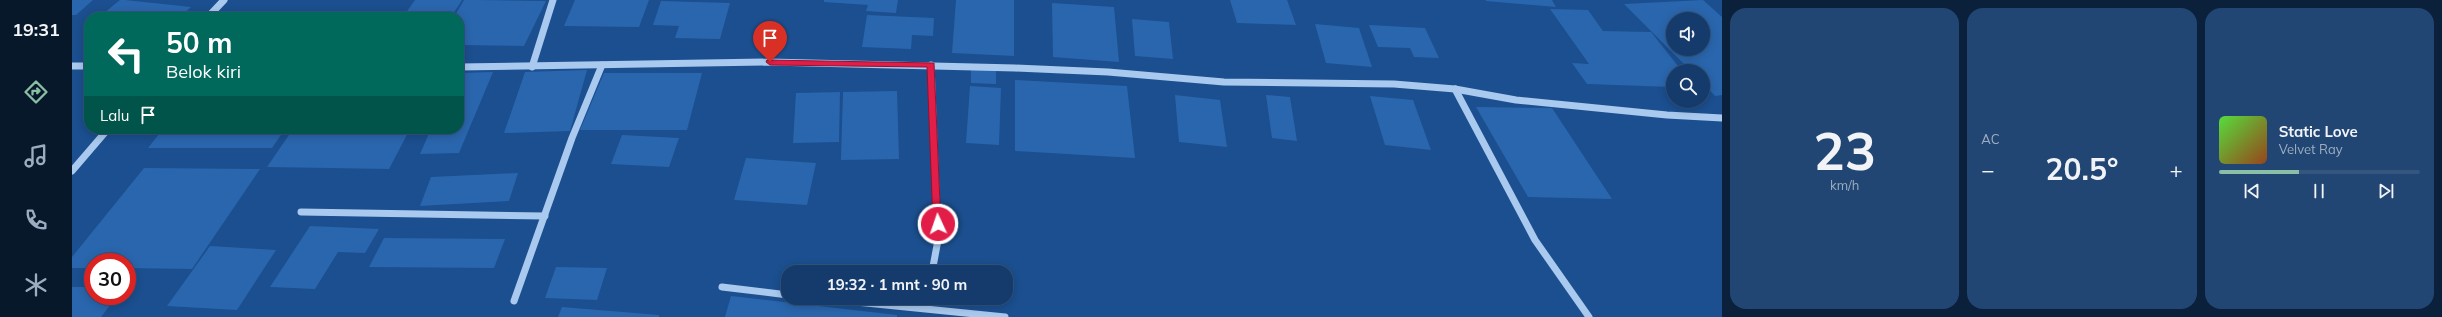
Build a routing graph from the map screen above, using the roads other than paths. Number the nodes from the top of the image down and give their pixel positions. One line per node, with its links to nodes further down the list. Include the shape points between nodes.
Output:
1 (224, 0): 3 (street)
2 (553, 0): 8 (street)
3 (213, 12)
4 (602, 65): 5 (street, via 770,62); 8 (street); 15 (street, via 572,138)
5 (931, 65): 10 (street, via 1108,72 1224,82 1394,84); 16 (street, via 938,240)
6 (72, 66): 7 (street)
7 (84, 66)
8 (532, 67): 9 (street)
9 (464, 68)
10 (1455, 89): 11 (street, via 1516,100); 24 (street, via 1535,240)
11 (1722, 118)
12 (104, 134): 13 (street)
13 (72, 171)
14 (301, 212): 15 (street)
15 (545, 216): 19 (street)
16 (933, 265)
17 (722, 287): 18 (street)
18 (781, 294)
19 (514, 301)
20 (892, 305): 22 (street)
21 (926, 305): 22 (street)
22 (925, 308): 23 (street)
23 (1005, 317)
24 (1589, 317)

